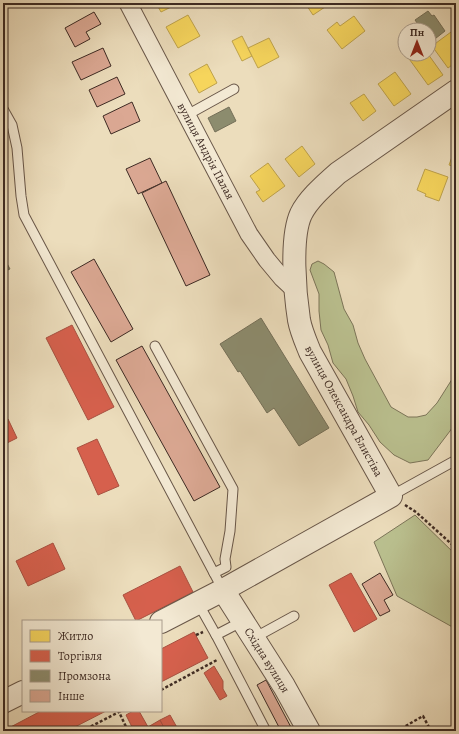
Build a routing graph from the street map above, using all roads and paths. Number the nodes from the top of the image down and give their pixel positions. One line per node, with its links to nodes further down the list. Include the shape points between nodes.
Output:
1 (128, 3): 5 (street, вулиця Андрія Палая)
2 (234, 89): 5 (lane)
3 (454, 96): 6 (street, вулиця Олександра Блистіва, via 338,173 311,200 298,225)
4 (3, 109): 11 (lane, via 12,125 17,148 24,215)
5 (187, 115): 6 (street, вулиця Андрія Палая, via 249,234 267,260)
6 (296, 291): 9 (street, вулиця Олександра Блистіва, via 300,321 310,352)
7 (155, 346): 11 (lane, via 233,489 226,567)
8 (456, 460): 9 (lane)
9 (391, 496): 10 (path, via 416,512); 11 (street)
10 (456, 548)
11 (219, 581): 12 (street); 15 (street, Східна вулиця)
12 (198, 603): 14 (street); 16 (lane)
13 (294, 616): 15 (lane)
14 (162, 621)
15 (249, 629): 16 (lane); 25 (street, Східна вулиця)
16 (216, 635): 17 (lane)
17 (226, 655): 18 (path); 24 (lane)
18 (162, 689)
19 (22, 692): 20 (street)
20 (3, 702)
21 (120, 712): 22 (path); 23 (path)
22 (82, 731)
23 (128, 731)
24 (266, 731)
25 (309, 731)
26 (397, 731): 27 (path, via 423,716)
27 (431, 731)

